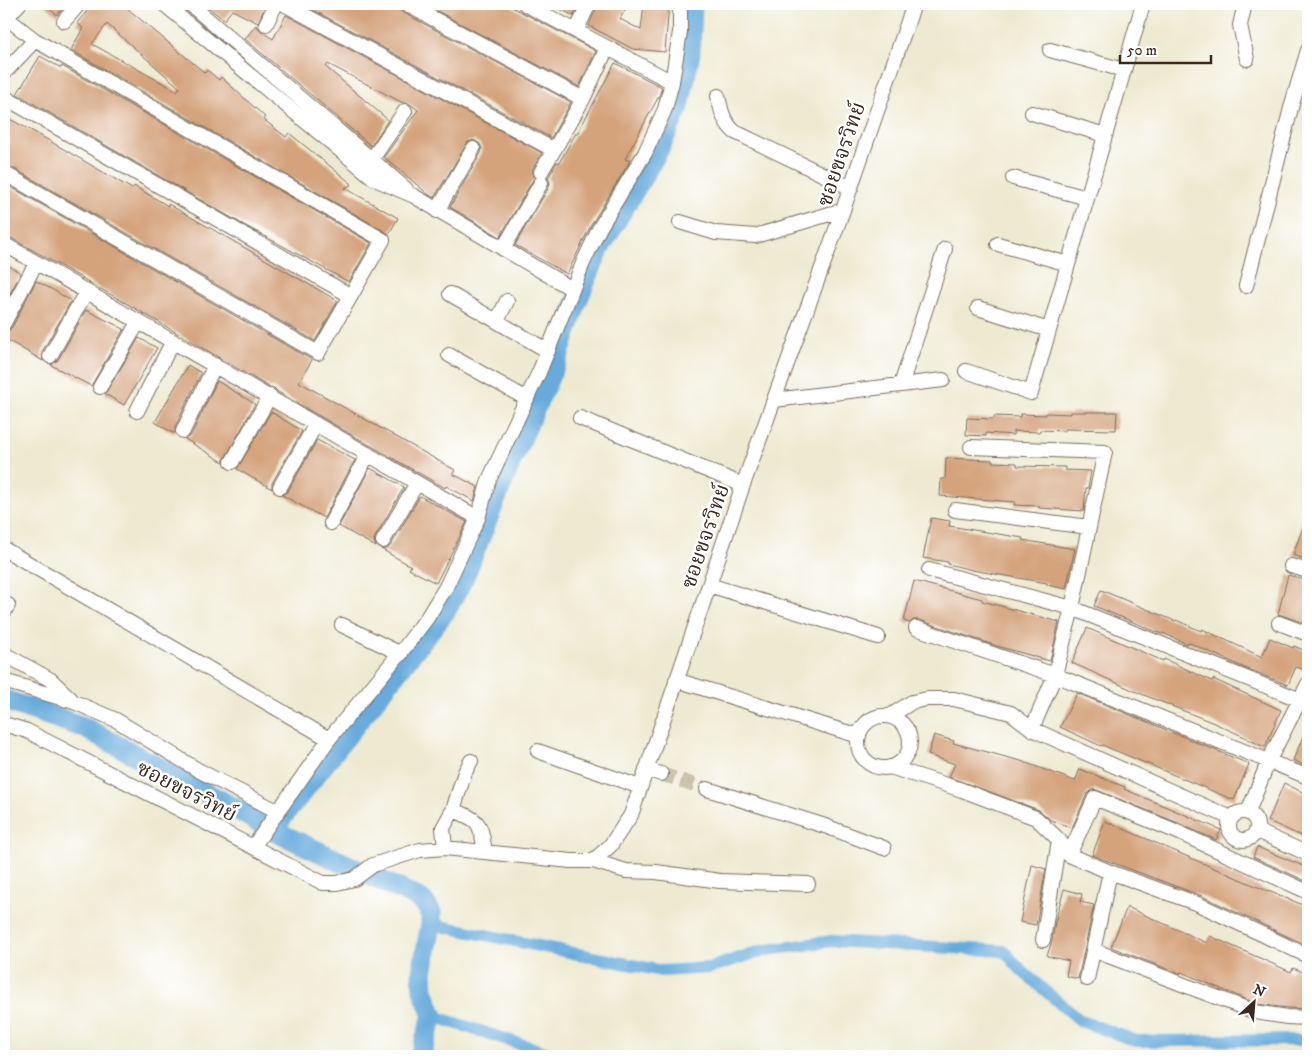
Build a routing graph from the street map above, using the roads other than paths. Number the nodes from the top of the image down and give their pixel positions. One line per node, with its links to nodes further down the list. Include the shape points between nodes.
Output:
1 (19, 4): 14 (street)
2 (79, 4): 15 (street)
3 (164, 4): 38 (street, via 375,179)
4 (190, 4): 34 (street)
5 (276, 4): 16 (street)
6 (284, 4): 33 (street)
7 (406, 4): 28 (street)
8 (527, 4): 17 (street)
9 (590, 4): 17 (street)
10 (680, 4): 25 (street, via 680,32)
11 (914, 4): 37 (street, ซอยขจรวิทย์)
12 (1143, 4): 23 (street)
13 (1245, 4): 22 (street, via 1240,25)
14 (5, 17): 18 (street)
15 (64, 21)
16 (266, 24)
17 (576, 31): 19 (street)
18 (35, 40): 24 (street); 53 (street, via 383,240)
19 (607, 48): 25 (street); 28 (street)
20 (1050, 50): 23 (street)
21 (1308, 50): 49 (street)
22 (1247, 59)
23 (1124, 70): 31 (street)
24 (4, 74)
25 (672, 82): 50 (street, via 665,109 645,153 599,229)
26 (718, 96): 37 (street, via 725,120 735,132)
27 (4, 98): 53 (street)
28 (583, 99): 33 (street)
29 (405, 111): 34 (street)
30 (1032, 114): 31 (street)
31 (1105, 135): 39 (street)
32 (473, 149): 41 (street)
33 (554, 150): 46 (street)
34 (372, 159): 38 (street)
35 (4, 173): 53 (street, via 318,352)
36 (1013, 178): 39 (street)
37 (851, 188): 40 (street, ซอยขจรวิทย์)
38 (414, 196): 41 (street)
39 (1087, 198): 48 (street)
40 (843, 210): 42 (street, via 755,236 716,233); 71 (street, ซอยขจรวิทย์)
41 (437, 211): 46 (street)
42 (680, 222)
43 (4, 244): 47 (street)
44 (998, 244): 48 (street)
45 (945, 248): 67 (street)
46 (503, 250): 50 (street)
47 (36, 263): 51 (street); 58 (street)
48 (1068, 264): 59 (street)
49 (1246, 286)
50 (572, 289): 61 (street)
51 (86, 292): 56 (street); 63 (street)
52 (450, 294): 57 (street)
53 (350, 296)
54 (507, 301): 57 (street)
55 (978, 308): 59 (street)
56 (139, 321): 60 (street); 68 (street)
57 (497, 321): 61 (street)
58 (4, 323)
59 (1049, 330): 65 (street, via 1031,393)
60 (173, 342): 64 (street); 72 (street)
61 (548, 351): 70 (street)
62 (449, 355): 70 (street)
63 (50, 356)
64 (215, 366): 69 (street); 75 (street)
65 (966, 371)
66 (943, 380): 67 (street)
67 (901, 385): 71 (street)
68 (100, 387)
69 (270, 396): 74 (street); 78 (street)
70 (527, 399): 83 (street, via 490,480)
71 (774, 400): 80 (street, ซอยขจรวิทย์)
72 (138, 411)
73 (580, 418): 80 (street)
74 (316, 424): 77 (street); 81 (street)
75 (183, 431)
76 (971, 448): 85 (street, via 1105,452)
77 (368, 454): 79 (street); 84 (street)
78 (232, 462)
79 (417, 483): 83 (street); 86 (street)
80 (743, 485): 91 (street, ซอยขจรวิทย์)
81 (280, 486)
82 (955, 510): 85 (street)
83 (478, 518): 99 (street, via 446,587)
84 (331, 523)
85 (1089, 527): 92 (street)
86 (383, 541)
87 (4, 549): 110 (street)
88 (1291, 566): 90 (street)
89 (929, 570): 92 (street)
90 (1308, 571)
91 (709, 585): 97 (street); 101 (street, ซอยขจรวิทย์)
92 (1072, 608): 100 (street); 104 (street)
93 (1279, 623): 96 (street)
94 (342, 625): 99 (street)
95 (916, 628): 100 (street)
96 (1308, 634)
97 (878, 637)
98 (4, 654): 105 (street, via 51,680)
99 (400, 654): 110 (street)
100 (1055, 675): 108 (street); 112 (street)
101 (676, 680): 109 (street); 115 (street, ซอยขจรวิทย์)
102 (4, 681): 105 (street)
103 (1308, 684): 104 (street)
104 (1305, 701): 112 (street)
105 (74, 702): 121 (street, via 116,720 198,770)
106 (890, 716): 108 (street, via 912,702 954,699 1011,712); 109 (street, via 867,722); 114 (street, via 904,725 910,741 904,758)
107 (4, 724): 126 (street, ซอยขจรวิทย์, via 27,731)
108 (1032, 728): 123 (street)
109 (859, 736): 114 (street, via 860,752 865,759 872,765)
110 (329, 739): 121 (street)
111 (538, 751): 118 (street)
112 (1269, 760): 117 (street); 122 (street)
113 (471, 761): 120 (street)
114 (890, 767): 125 (street, via 1028,815 1040,821)
115 (646, 769): 116 (street); 118 (street, ซอยขจรวิทย์)
116 (661, 774)
117 (1308, 777)
118 (640, 787): 132 (street, ซอยขจรวิทย์, via 631,815 610,846)
119 (707, 789): 128 (street)
120 (453, 810): 127 (street, via 444,828); 129 (street, via 480,825)
121 (277, 811): 126 (street)
122 (1248, 812): 123 (street, via 1238,812); 124 (street, via 1257,822)
123 (1231, 818): 124 (street, via 1229,828 1237,838 1246,840)
124 (1257, 831): 130 (street)
125 (1059, 840): 131 (street); 136 (street)
126 (256, 842): 127 (street, ซอยขจรวิทย์, via 323,883 354,879 373,865 420,850)
127 (445, 848): 129 (street)
128 (884, 848)
129 (485, 852): 132 (street)
130 (1308, 854)
131 (1069, 855): 133 (street); 135 (street, via 1095,798)
132 (593, 861): 134 (street, via 626,871 720,881)
133 (1110, 872): 137 (street); 138 (street, via 1198,904)
134 (808, 884)
135 (1308, 892)
136 (1043, 940)
137 (1093, 950): 139 (street); 140 (street, via 1255,1012)
138 (1308, 956)
139 (1087, 979)
140 (1308, 1018)

